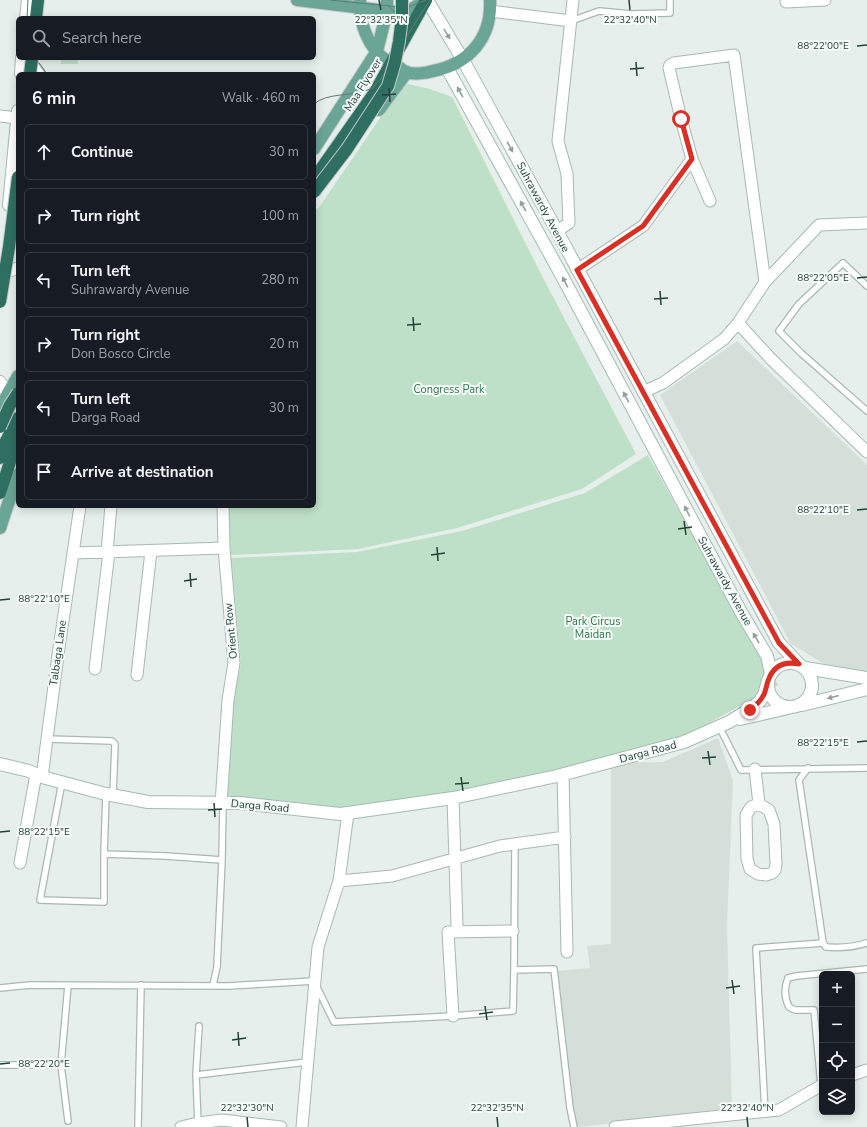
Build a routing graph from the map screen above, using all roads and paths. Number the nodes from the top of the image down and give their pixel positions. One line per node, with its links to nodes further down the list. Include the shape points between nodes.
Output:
1 (28, 0): 13 (main road)
2 (38, 0): 14 (highway)
3 (297, 0): 10 (main road)
4 (402, 0): 33 (highway, bridge, via 399,41 388,86 348,148)
5 (427, 0): 11 (main road, via 410,10 396,12); 20 (main road, Suhrawardy Avenue, one-way to 20); 21 (highway, Maa Flyover)
6 (574, 0): 15 (street)
7 (670, 0): 15 (lane, via 670,13 631,14 599,10)
8 (825, 0): 9 (street)
9 (783, 1)
10 (360, 4): 11 (main road); 16 (main road, via 365,33)
11 (387, 5): 16 (main road)
12 (490, 5): 15 (street); 20 (main road, via 486,30 477,47)
13 (26, 16)
14 (36, 16)
15 (571, 21): 38 (street, via 558,141 567,174 568,223)
16 (377, 51): 21 (main road); 29 (main road)
17 (22, 60): 23 (main road)
18 (31, 60): 24 (highway, bridge)
19 (33, 60): 25 (lane)
20 (463, 60): 22 (main road); 38 (main road, Suhrawardy Avenue, one-way to 38)
21 (392, 63): 26 (main road); 32 (highway, Maa Flyover, via 375,92)
22 (447, 68): 26 (main road, via 428,72); 70 (main road, Suhrawardy Avenue, one-way to 22, via 767,656)
23 (21, 72)
24 (30, 72)
25 (41, 72)
26 (407, 72): 35 (main road)
27 (0, 116): 28 (street)
28 (16, 118)
29 (316, 146)
30 (16, 149): 41 (main road)
31 (692, 159): 36 (street); 40 (street, via 643,226); 42 (street, via 670,65 734,55)
32 (316, 176)
33 (316, 189)
34 (16, 193): 45 (highway, bridge)
35 (316, 193)
36 (710, 200)
37 (867, 223): 42 (street, via 819,225)
38 (557, 232): 40 (main road, Suhrawardy Avenue)
39 (16, 269): 41 (street)
40 (577, 270): 48 (main road, Suhrawardy Avenue)
41 (2, 274): 43 (main road)
42 (765, 282): 46 (street)
43 (0, 286)
44 (867, 286): 51 (lane, via 843,262 799,304 780,331)
45 (0, 302)
46 (738, 323): 48 (street, via 724,339 663,383); 55 (street, via 771,359)
47 (0, 382): 49 (main road)
48 (643, 392): 67 (main road, Suhrawardy Avenue, via 779,643)
49 (15, 396): 50 (main road); 53 (highway, bridge)
50 (0, 411)
51 (867, 411)
52 (16, 422): 56 (highway)
53 (0, 427)
54 (16, 443): 58 (highway)
55 (867, 452)
56 (0, 458)
57 (16, 480): 62 (main road)
58 (0, 493)
59 (80, 508): 66 (street, Talbaga Lane)
60 (111, 508): 65 (street)
61 (223, 508): 63 (street, Orient Row)
62 (0, 528)
63 (224, 548): 64 (street); 86 (street, Orient Row, via 234,663 228,700)
64 (151, 551): 65 (street); 69 (street)
65 (108, 552): 66 (street); 68 (street)
66 (73, 553): 76 (street, Talbaga Lane)
67 (802, 666): 70 (main road, via 792,662 783,664 776,668); 71 (main road); 73 (main road, via 810,674 813,682 813,689)
68 (95, 669)
69 (137, 675)
70 (770, 677): 74 (main road, via 768,689 774,701); 75 (main road, Darga Road, via 764,696 750,710)
71 (867, 678)
72 (867, 689): 73 (main road, one-way to 73)
73 (802, 705): 74 (main road)
74 (788, 708): 75 (main road, Darga Road)
75 (724, 724): 80 (lane, via 741,770); 81 (main road, Darga Road, via 684,742)
76 (47, 738): 82 (street, Talbaga Lane); 84 (lane, via 112,741 115,744)
77 (0, 764): 82 (main road, Darga Road, via 29,770)
78 (808, 768): 79 (lane); 80 (lane); 99 (lane, via 799,780)
79 (867, 768)
80 (756, 769): 87 (street)
81 (563, 774): 85 (main road, Darga Road); 89 (street)
82 (39, 775): 83 (main road, Darga Road); 94 (street, Talbaga Lane)
83 (62, 782): 84 (main road, Darga Road); 91 (lane, via 40,900 104,902)
84 (110, 795): 86 (main road, Darga Road, via 148,802); 91 (lane)
85 (453, 798): 88 (main road, Darga Road); 92 (street)
86 (222, 803): 88 (main road, Darga Road); 93 (lane)
87 (759, 804): 87 (street, via 769,810 774,824 776,864 775,870 766,875 750,869 747,859 746,815 751,807)
88 (348, 813): 95 (street)
89 (565, 837): 90 (street); 100 (street)
90 (515, 844): 92 (street); 97 (lane)
91 (104, 854): 93 (lane)
92 (454, 858): 95 (street, via 392,876); 96 (street)
93 (222, 860): 106 (lane, via 217,967)
94 (20, 863)
95 (339, 881): 103 (street, via 318,947)
96 (457, 925)
97 (513, 930): 102 (lane); 108 (street, via 448,932)
98 (867, 943): 99 (lane, via 833,948)
99 (823, 944): 118 (lane, via 756,948)
100 (567, 952)
101 (867, 969): 116 (lane, via 788,978 785,987 789,1007 795,1010 814,1010)
102 (514, 970): 108 (lane, via 513,1011); 126 (lane, via 554,968)
103 (314, 981): 106 (lane); 108 (lane, via 334,1022); 110 (street)
104 (68, 985): 105 (lane); 107 (lane); 112 (lane)
105 (141, 985): 106 (lane); 122 (lane)
106 (213, 985)
107 (0, 988)
108 (453, 1016)
109 (199, 1026): 115 (lane)
110 (307, 1062): 115 (lane); 125 (street)
111 (0, 1065): 112 (lane)
112 (61, 1066): 119 (lane)
113 (867, 1070): 114 (street)
114 (855, 1074)
115 (196, 1075): 120 (lane)
116 (821, 1079)
117 (819, 1087): 118 (street, via 779,1110)
118 (765, 1112): 127 (street)
119 (68, 1121)
120 (198, 1123): 121 (street); 123 (street)
121 (226, 1124): 124 (street)
122 (138, 1127)
123 (181, 1127)
124 (280, 1127)
125 (302, 1127)
126 (574, 1127)
127 (615, 1127)

